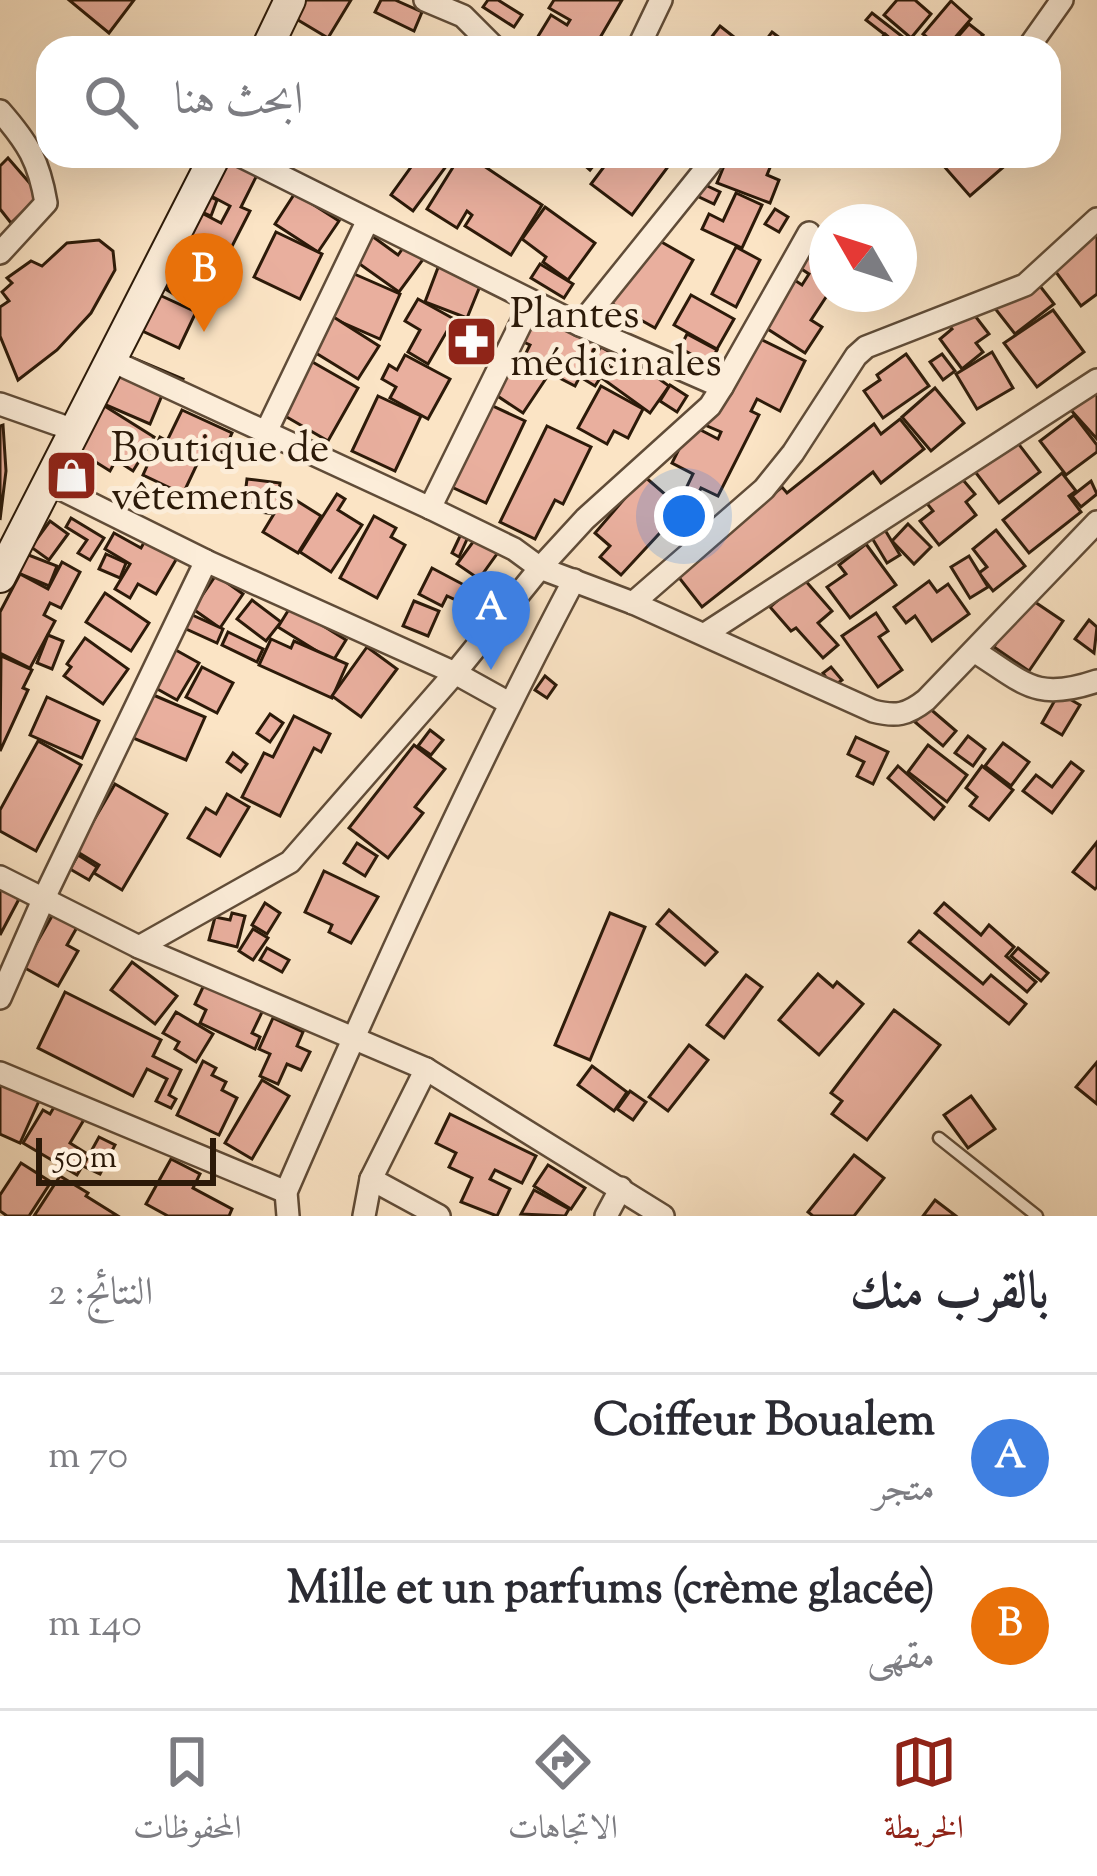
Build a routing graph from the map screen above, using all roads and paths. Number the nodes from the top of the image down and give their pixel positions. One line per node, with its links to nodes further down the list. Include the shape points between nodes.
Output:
1 (290, 0): 6 (main road)
2 (425, 0): 5 (street)
3 (661, 0): 8 (street)
4 (1062, 0): 9 (street)
5 (466, 8): 7 (street)
6 (273, 36)
7 (486, 36)
8 (644, 36)
9 (1036, 36)
10 (0, 111): 11 (street)
11 (36, 162)
12 (38, 168): 19 (street, via 46,203)
13 (208, 168): 22 (main road)
14 (266, 168): 17 (street)
15 (706, 168): 21 (street)
16 (1097, 219): 35 (street, via 1025,285 866,347 764,489)
17 (368, 220): 20 (street); 27 (street)
18 (809, 233): 24 (street)
19 (0, 254)
20 (531, 303): 21 (street); 29 (street)
21 (580, 325): 24 (street)
22 (110, 360): 26 (main road); 27 (street)
23 (1097, 380): 36 (street)
24 (722, 387): 32 (street)
25 (0, 404): 26 (street)
26 (74, 430): 28 (main road)
27 (265, 434): 29 (street)
28 (47, 482): 31 (street); 33 (main road)
29 (430, 508): 32 (street)
30 (1097, 522): 37 (street)
31 (206, 561): 38 (street); 42 (street)
32 (540, 568): 34 (street); 38 (street)
33 (0, 577)
34 (574, 580): 35 (street); 40 (street)
35 (633, 603): 36 (street)
36 (705, 634): 37 (street, via 893,716 926,700)
37 (974, 651): 39 (street, via 1041,692)
38 (455, 673): 40 (street); 43 (street, via 290,862)
39 (1097, 682)
40 (509, 704): 45 (street)
41 (0, 878): 42 (street)
42 (44, 898): 43 (street); 44 (street)
43 (139, 947): 45 (street)
44 (0, 998)
45 (354, 1037): 46 (street); 51 (street)
46 (426, 1069): 49 (street); 50 (street)
47 (0, 1072): 51 (street)
48 (939, 1138): 57 (lane)
49 (371, 1179): 53 (street); 54 (street)
50 (621, 1188): 55 (street); 56 (street)
51 (286, 1192): 52 (street)
52 (288, 1216)
53 (364, 1216)
54 (439, 1216)
55 (606, 1216)
56 (663, 1216)
57 (1037, 1216)

